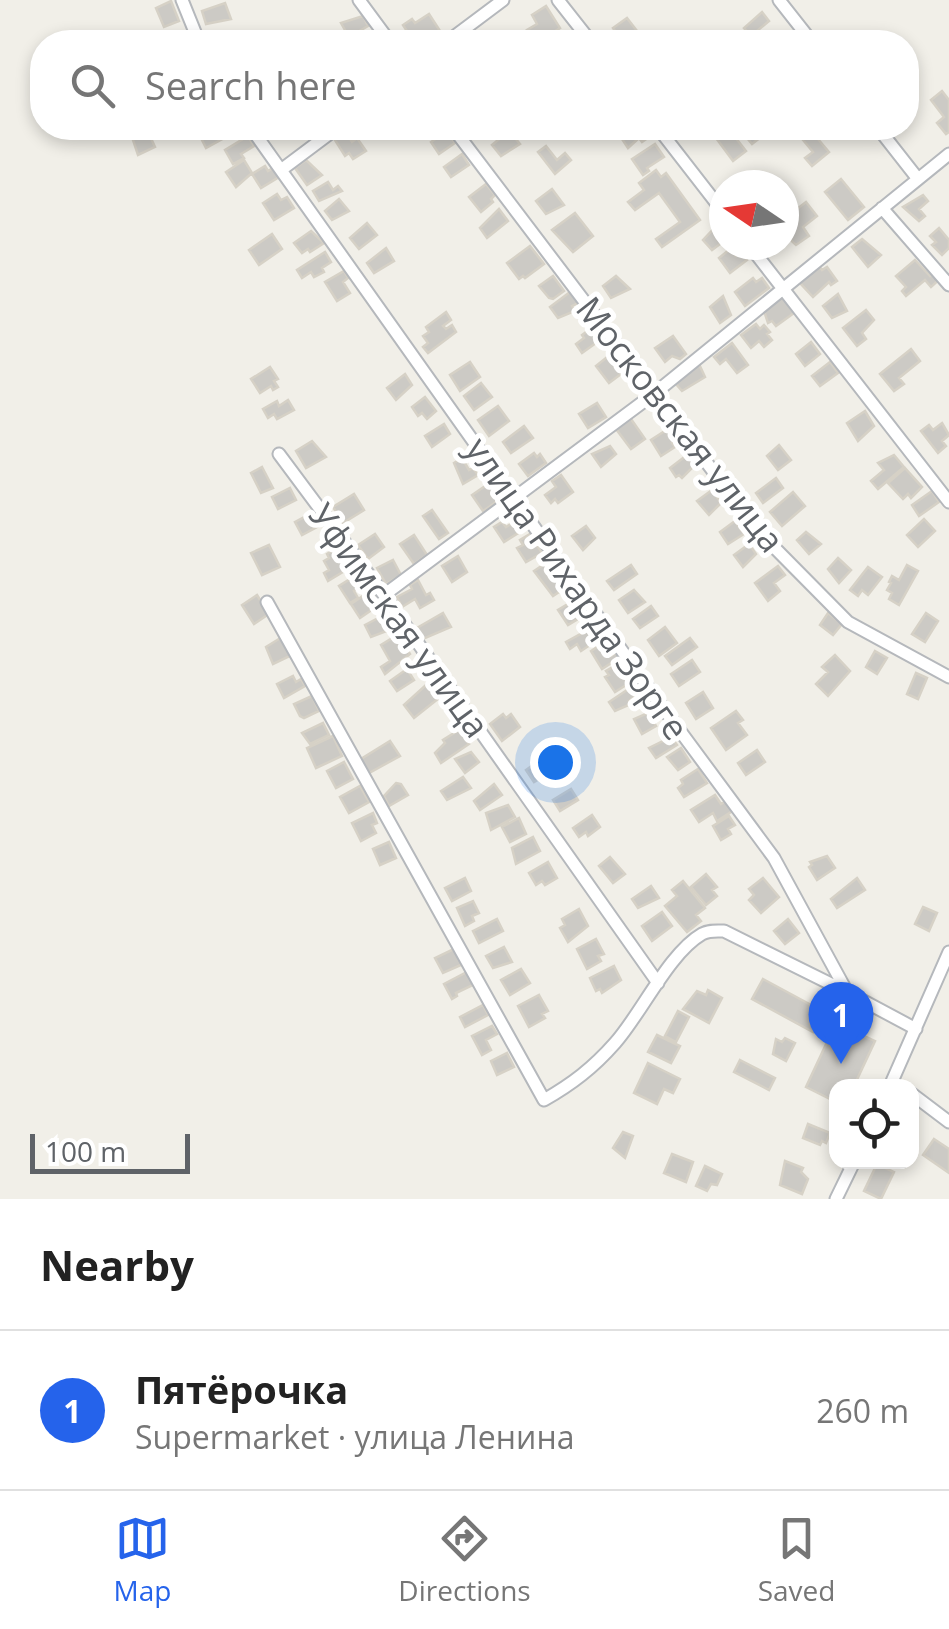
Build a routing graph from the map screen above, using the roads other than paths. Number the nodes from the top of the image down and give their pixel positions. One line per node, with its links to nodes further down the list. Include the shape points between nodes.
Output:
1 (182, 0): 6 (street)
2 (359, 0): 7 (street)
3 (503, 0): 8 (street)
4 (558, 0): 9 (street)
5 (779, 0): 10 (street)
6 (194, 30)
7 (381, 30)
8 (463, 30)
9 (582, 30)
10 (803, 30)
11 (260, 140): 17 (street, улица Рихарда Зорге)
12 (321, 140): 17 (street)
13 (462, 140): 24 (street, Московская улица)
14 (667, 140): 19 (street)
15 (887, 140): 18 (street)
16 (949, 154): 18 (street)
17 (281, 170): 26 (street, улица Рихарда Зорге)
18 (918, 179): 20 (street)
19 (709, 193)
20 (882, 208): 22 (street); 23 (street)
21 (761, 260): 23 (street)
22 (949, 284)
23 (783, 288): 24 (street); 27 (street)
24 (654, 393): 26 (street); 30 (street, Московская улица, via 760,532 848,622)
25 (279, 454): 28 (street, Уфимская улица)
26 (513, 496): 28 (street); 33 (street, улица Рихарда Зорге, via 774,858)
27 (949, 502)
28 (384, 595): 32 (street, Уфимская улица)
29 (267, 602): 32 (street, via 544,1100 582,1079)
30 (949, 677)
31 (949, 952): 34 (street)
32 (658, 983): 33 (street, via 693,941 724,931)
33 (847, 992): 34 (street)
34 (916, 1029): 35 (street)
35 (897, 1079)
36 (919, 1099): 37 (street)
37 (949, 1122)
38 (851, 1169): 39 (street)
39 (836, 1199)

